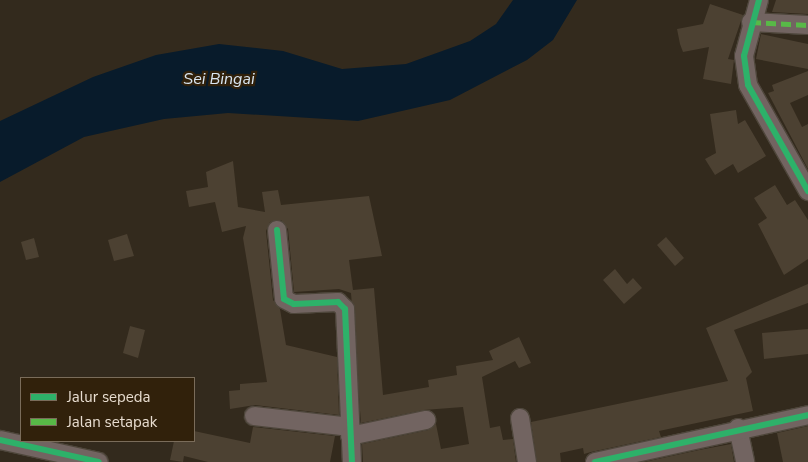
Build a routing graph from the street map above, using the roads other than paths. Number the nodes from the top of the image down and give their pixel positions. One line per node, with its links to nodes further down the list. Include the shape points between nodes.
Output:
1 (759, 0): 2 (street)
2 (751, 22): 3 (street); 4 (street, via 744,56 748,85)
3 (808, 25)
4 (808, 191)
5 (277, 230): 11 (street, via 284,299 294,304 338,302 344,309)
6 (808, 415): 10 (street)
7 (254, 416): 11 (street)
8 (520, 418): 15 (street)
9 (426, 420): 11 (street)
10 (738, 428): 16 (street); 17 (street)
11 (350, 431): 14 (street)
12 (0, 440): 13 (street)
13 (99, 462)
14 (352, 462)
15 (527, 462)
16 (595, 462)
17 (745, 462)

